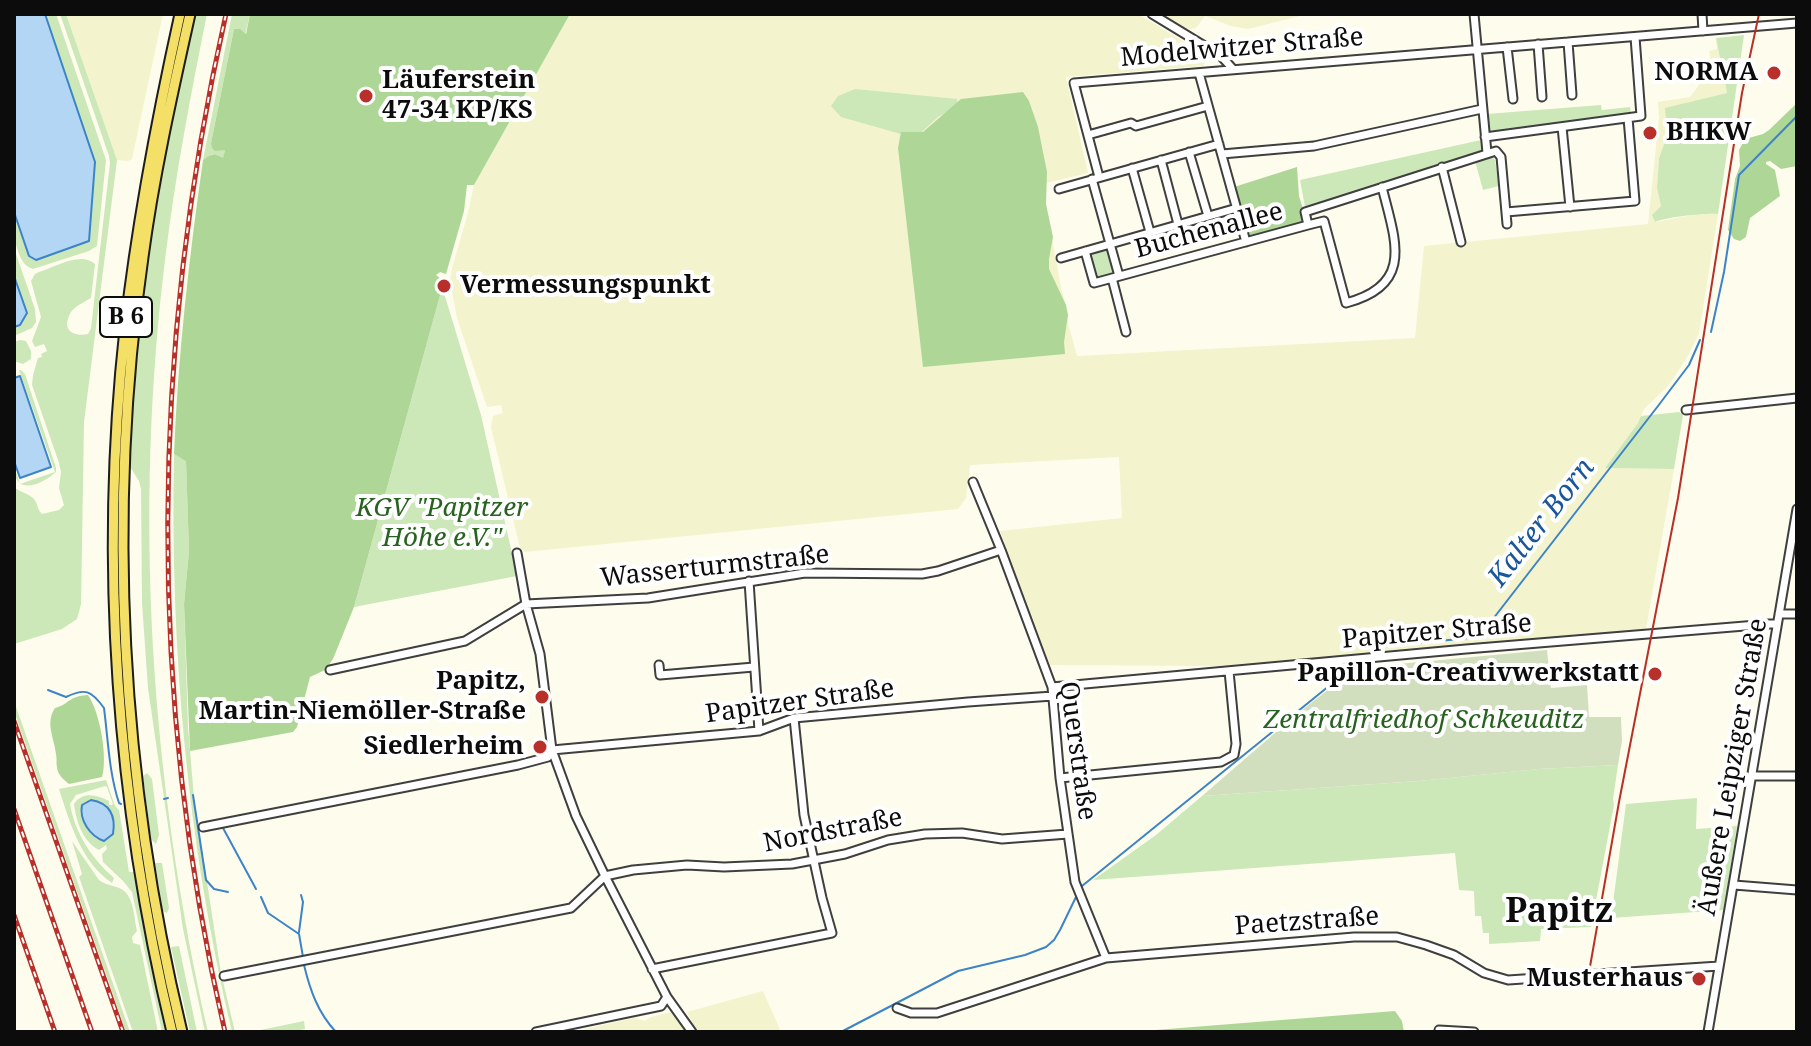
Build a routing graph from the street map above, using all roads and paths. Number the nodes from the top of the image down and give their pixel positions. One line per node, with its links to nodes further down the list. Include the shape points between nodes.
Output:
1 (180, 14): 60 (main road, B 6, via 147,174 125,332 116,463)
2 (190, 14): 60 (main road, B 6, via 156,175 134,333)
3 (1152, 14): 13 (street)
4 (1474, 14): 12 (street)
5 (1702, 14): 7 (street)
6 (1797, 23): 7 (street, Modelwitzer Straße)
7 (1703, 31): 8 (street, Modelwitzer Straße)
8 (1635, 37): 9 (street, Modelwitzer Straße); 20 (street, via 1641,116)
9 (1568, 42): 10 (street, Modelwitzer Straße); 15 (street)
10 (1538, 44): 11 (street, Modelwitzer Straße); 16 (street)
11 (1507, 47): 12 (street, Modelwitzer Straße); 17 (street)
12 (1477, 49): 13 (street, Modelwitzer Straße); 19 (street)
13 (1232, 68): 14 (street, Modelwitzer Straße)
14 (1199, 73): 18 (street); 22 (street, Modelwitzer Straße, via 1074,83)
15 (1572, 95)
16 (1542, 97)
17 (1513, 99)
18 (1208, 106): 22 (street); 24 (street)
19 (1482, 109): 23 (street); 27 (street, via 1314,146)
20 (1628, 118): 21 (street); 34 (street, via 1635,201)
21 (1562, 127): 23 (street); 34 (street)
22 (1088, 135): 31 (street)
23 (1485, 137): 26 (street)
24 (1219, 144): 25 (street); 27 (street)
25 (1189, 152): 28 (street); 37 (street)
26 (1487, 153): 29 (street, Buchenallee); 36 (street, via 1496,151 1501,157)
27 (1222, 154): 35 (street)
28 (1161, 160): 30 (street); 38 (street)
29 (1442, 167): 32 (street, Buchenallee); 43 (street)
30 (1132, 168): 31 (street); 41 (street)
31 (1096, 178): 33 (street); 44 (street)
32 (1382, 187): 40 (street, Buchenallee, via 1305,212); 40 (street, via 1396,242 1395,264 1375,293 1346,303 1324,221)
33 (1059, 189)
34 (1570, 207): 36 (street)
35 (1237, 208): 37 (street, Buchenallee); 42 (street)
36 (1506, 212): 39 (street)
37 (1208, 216): 38 (street, Buchenallee)
38 (1178, 224): 41 (street, Buchenallee)
39 (1507, 224)
40 (1308, 225): 42 (street, Buchenallee)
41 (1150, 232): 44 (street, Buchenallee)
42 (1246, 242): 47 (street, Buchenallee)
43 (1461, 242)
44 (1110, 244): 45 (street, Buchenallee); 47 (street)
45 (1085, 251): 46 (street, Buchenallee); 47 (street, Buchenallee, via 1094,283)
46 (1061, 258)
47 (1116, 277): 48 (street)
48 (1126, 332)
49 (1797, 398): 50 (street)
50 (1686, 410)
51 (973, 482): 54 (street, Querstraße)
52 (1797, 509): 53 (street, Äußere Leipziger Straße)
53 (1796, 526): 58 (street, Äußere Leipziger Straße)
54 (1001, 550): 56 (street, Wasserturmstraße, via 922,574 805,573); 66 (street, Querstraße)
55 (517, 553): 57 (street)
56 (749, 581): 57 (street, Wasserturmstraße, via 648,598); 63 (street)
57 (526, 604): 64 (street, via 465,641); 69 (street, via 540,654)
58 (1779, 614): 59 (street); 61 (street, Äußere Leipziger Straße)
59 (1797, 614)
60 (120, 623): 86 (main road, B 6, via 123,734 134,837); 87 (main road, B 6, via 144,835)
61 (1777, 624): 65 (street, Papitzer Straße); 70 (street, Äußere Leipziger Straße)
62 (659, 665): 63 (street, via 661,679)
63 (754, 667): 68 (street)
64 (330, 670)
65 (1229, 671): 66 (street, Papitzer Straße); 72 (street, via 1234,755 1221,762)
66 (1052, 692): 67 (street, Papitzer Straße); 72 (street, Querstraße)
67 (794, 718): 68 (street, Papitzer Straße); 75 (street, via 804,815)
68 (759, 731): 69 (street, Papitzer Straße)
69 (552, 750): 73 (street, Papitzer Straße, via 548,757 518,765); 76 (street)
70 (1752, 776): 71 (street); 77 (street, Äußere Leipziger Straße)
71 (1797, 776)
72 (1060, 778): 74 (street, Querstraße)
73 (203, 827)
74 (1068, 834): 75 (street, Nordstraße, via 1002,839 925,834); 79 (street, Querstraße, via 1075,882)
75 (815, 860): 76 (street, Nordstraße, via 769,866 664,866); 81 (street, via 832,933)
76 (605, 876): 81 (street); 82 (street, via 571,908)
77 (1734, 885): 78 (street); 80 (street, Äußere Leipziger Straße)
78 (1797, 890)
79 (1106, 958): 80 (street, Paetzstraße, via 1397,937 1508,980); 84 (street, Paetzstraße, via 937,1013)
80 (1719, 966): 91 (street, Äußere Leipziger Straße)
81 (652, 969): 83 (street)
82 (224, 976)
83 (667, 997): 88 (street, via 661,1006); 89 (street)
84 (897, 1008)
85 (1439, 1030): 90 (street)
86 (172, 1032)
87 (182, 1032)
88 (536, 1032)
89 (692, 1032)
90 (1474, 1032)
91 (1708, 1032)

